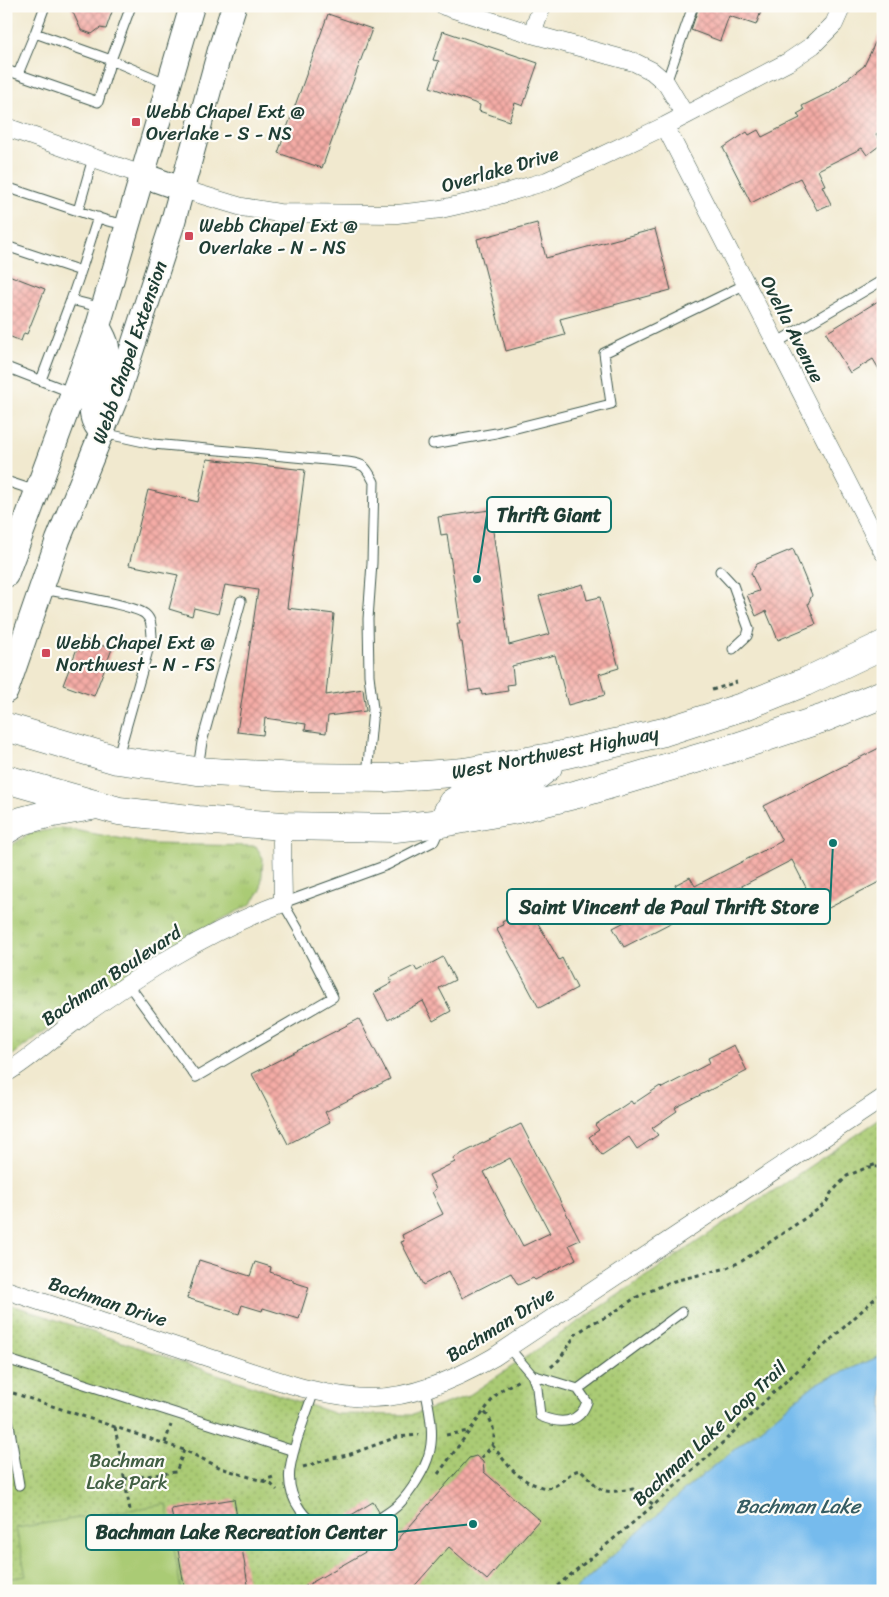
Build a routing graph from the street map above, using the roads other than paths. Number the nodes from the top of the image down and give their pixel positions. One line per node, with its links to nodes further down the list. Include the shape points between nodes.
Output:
1 (45, 6): 9 (lane)
2 (131, 6): 11 (lane)
3 (192, 6): 15 (main road, Webb Chapel Extension)
4 (234, 6): 22 (main road, Webb Chapel Extension)
5 (444, 6): 10 (street)
6 (542, 6): 10 (street)
7 (693, 6): 14 (lane)
8 (842, 6): 16 (street, Overlake Drive, via 834,24 813,45 788,62)
9 (35, 33): 11 (lane); 13 (lane)
10 (532, 34): 14 (street, via 634,62)
11 (111, 60): 13 (lane, via 98,102); 15 (lane)
12 (6, 70): 13 (lane)
13 (18, 74)
14 (666, 83): 16 (street)
15 (168, 85): 20 (main road, Webb Chapel Extension)
16 (685, 115): 17 (street, Overlake Drive)
17 (665, 126): 22 (street, Overlake Drive, via 547,181 441,209 398,214 279,213 242,207); 29 (street, Ovella Avenue)
18 (6, 128): 19 (street)
19 (93, 158): 20 (street); 23 (lane)
20 (142, 175): 22 (main road); 25 (main road, Webb Chapel Extension)
21 (6, 187): 23 (lane)
22 (182, 189): 36 (main road, Webb Chapel Extension)
23 (78, 211): 24 (lane)
24 (98, 217): 25 (lane); 27 (lane)
25 (128, 225): 31 (main road, Webb Chapel Extension)
26 (6, 246): 27 (lane)
27 (80, 271): 30 (lane)
28 (883, 280): 32 (lane)
29 (746, 284): 32 (street, Ovella Avenue); 37 (lane, via 604,353 612,404 496,433)
30 (71, 300): 31 (lane); 34 (lane)
31 (101, 317): 35 (main road, Webb Chapel Extension); 36 (main road, via 107,347 105,367 91,410 97,427)
32 (776, 343): 40 (street, Ovella Avenue)
33 (6, 367): 34 (lane)
34 (41, 380): 35 (lane)
35 (73, 393): 39 (main road, Webb Chapel Extension)
36 (103, 433): 43 (main road, Webb Chapel Extension); 53 (lane, via 153,444 348,462 361,464 369,472 374,482 368,618 373,709)
37 (434, 444)
38 (6, 482): 39 (lane)
39 (36, 491): 42 (main road, Webb Chapel Extension, via 18,530)
40 (883, 552)
41 (720, 571): 46 (lane, via 733,585 749,629 747,636)
42 (6, 575)
43 (40, 588): 47 (main road, Webb Chapel Extension); 51 (lane, via 129,608 143,613 150,620 152,636)
44 (241, 601): 52 (lane, via 202,742)
45 (883, 645): 50 (main road, West Northwest Highway, via 745,706 664,732)
46 (733, 648)
47 (6, 691)
48 (883, 694): 56 (main road, West Northwest Highway, via 754,741 578,794)
49 (6, 727): 51 (main road, West Northwest Highway)
50 (562, 755): 53 (main road, West Northwest Highway, via 464,772); 56 (main road, via 534,778 466,794 452,803)
51 (117, 760): 52 (main road, West Northwest Highway)
52 (198, 770): 53 (main road, West Northwest Highway)
53 (367, 778)
54 (6, 779): 55 (main road, West Northwest Highway)
55 (98, 805): 57 (main road, West Northwest Highway, via 150,815); 58 (main road, via 21,821)
56 (442, 823): 57 (main road, West Northwest Highway, via 395,828); 59 (lane, via 434,841 423,847 386,865)
57 (284, 826): 59 (street)
58 (6, 830)
59 (283, 903): 60 (street, Bachman Boulevard, via 253,914 190,946); 60 (lane, via 333,997 196,1077)
60 (128, 984): 61 (street, Bachman Boulevard)
61 (6, 1073)
62 (883, 1098): 65 (street, Bachman Drive)
63 (6, 1290): 70 (street, Bachman Drive)
64 (682, 1312): 69 (lane)
65 (508, 1347): 67 (lane); 68 (street, Bachman Drive, via 473,1369)
66 (6, 1359): 72 (lane)
67 (532, 1375): 69 (lane); 69 (lane, via 540,1416 554,1422 573,1419 584,1410 587,1402)
68 (425, 1388): 70 (street, Bachman Drive, via 374,1398); 74 (lane, via 430,1420 429,1454 418,1478 398,1505)
69 (578, 1390)
70 (314, 1391): 72 (lane)
71 (6, 1406): 73 (lane)
72 (294, 1451): 75 (lane, via 290,1483 294,1499 304,1516 320,1527 336,1532)
73 (19, 1485)
74 (383, 1516)
75 (354, 1531)

